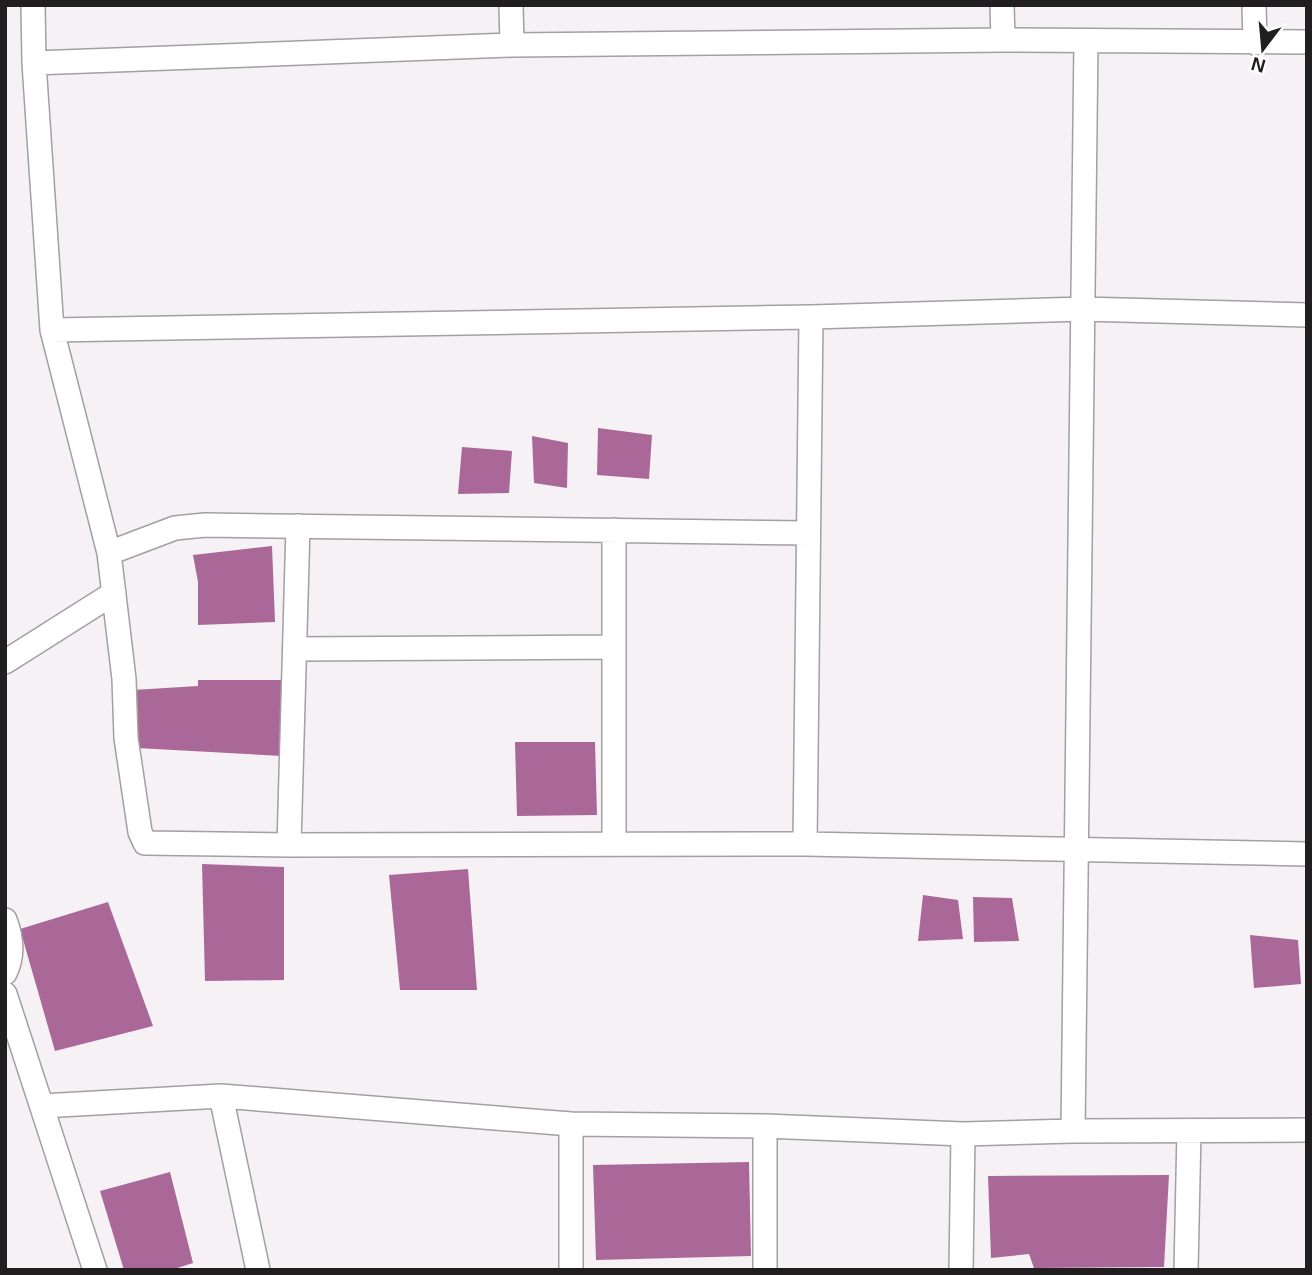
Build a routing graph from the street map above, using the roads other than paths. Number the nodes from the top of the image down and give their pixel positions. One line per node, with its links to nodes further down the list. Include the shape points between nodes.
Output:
1 (33, 5): 10 (street)
2 (511, 5): 9 (street)
3 (1002, 5): 5 (street)
4 (1254, 5): 8 (street)
5 (1003, 40): 6 (street); 9 (street)
6 (1086, 41): 8 (street); 11 (street)
7 (1307, 42): 8 (street)
8 (1255, 43)
9 (512, 45): 10 (street)
10 (34, 64): 14 (street)
11 (1083, 309): 12 (street); 13 (street); 26 (street)
12 (1307, 315)
13 (811, 317): 14 (street); 17 (street)
14 (52, 330): 18 (street)
15 (298, 526): 16 (street); 18 (street, via 174,528); 21 (street)
16 (614, 530): 17 (street); 20 (street)
17 (808, 533): 24 (street)
18 (109, 553): 19 (street)
19 (114, 593): 22 (street); 25 (street, via 126,738 145,843)
20 (614, 647): 21 (street); 23 (street)
21 (295, 649): 25 (street)
22 (5, 662)
23 (614, 844): 24 (street); 25 (street)
24 (805, 844): 26 (street)
25 (289, 845)
26 (1076, 849): 27 (street); 37 (street)
27 (1307, 854)
28 (5, 920): 29 (street, via 12,937)
29 (5, 973)
30 (5, 994): 32 (street)
31 (221, 1097): 32 (street); 33 (street); 40 (street)
32 (42, 1107): 39 (street)
33 (571, 1124): 34 (street); 41 (street)
34 (765, 1126): 38 (street); 42 (street)
35 (1189, 1130): 36 (street); 37 (street); 44 (street)
36 (1307, 1130)
37 (1073, 1131): 38 (street)
38 (962, 1134): 43 (street)
39 (94, 1270)
40 (258, 1270)
41 (572, 1270)
42 (765, 1270)
43 (961, 1270)
44 (1186, 1270)

